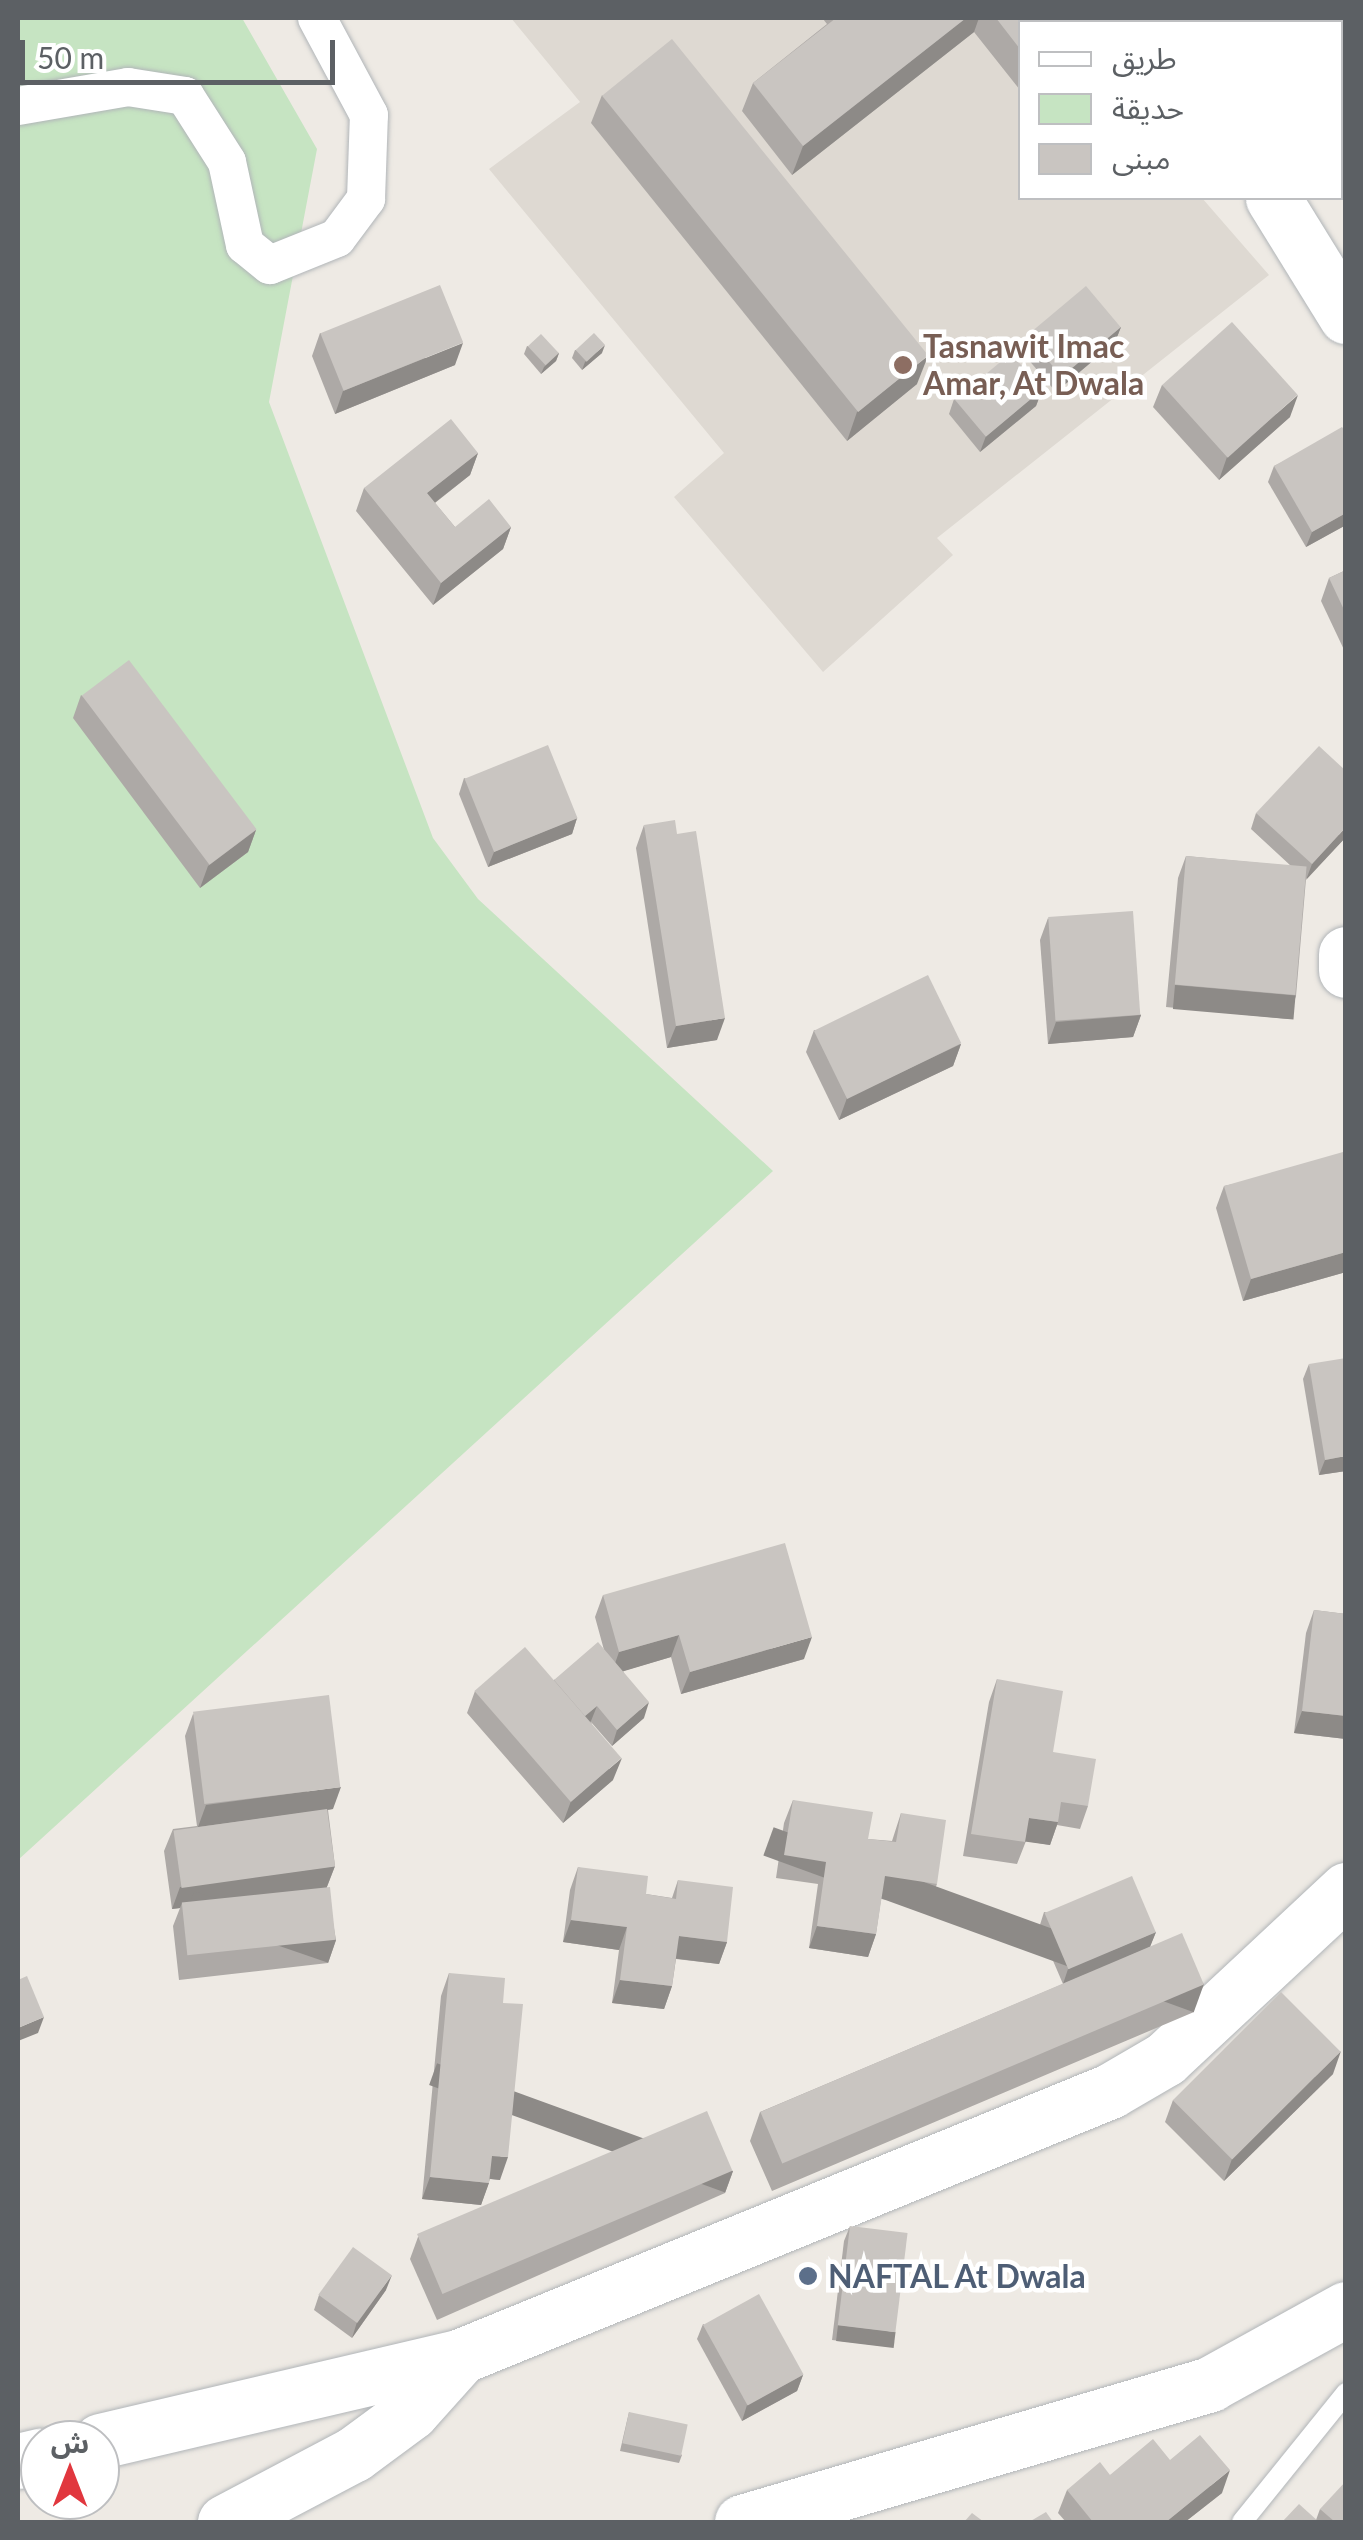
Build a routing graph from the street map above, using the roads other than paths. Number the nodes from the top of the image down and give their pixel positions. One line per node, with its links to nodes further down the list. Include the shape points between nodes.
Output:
1 (317, 18): 2 (street, via 369,115 366,198 336,238 270,265 245,245 227,162 185,96 128,87)
2 (18, 106)
3 (1274, 200): 4 (main road)
4 (1346, 316)
5 (1346, 954): 6 (main road)
6 (1346, 970)
7 (1346, 1890): 9 (main road, via 1165,2059 1110,2090)
8 (1346, 2310): 12 (main road, via 1210,2384)
9 (462, 2356): 11 (main road); 13 (main road, via 411,2412 354,2454)
10 (1346, 2393): 14 (lane)
11 (120, 2435)
12 (770, 2518)
13 (226, 2522)
14 (1242, 2522)

